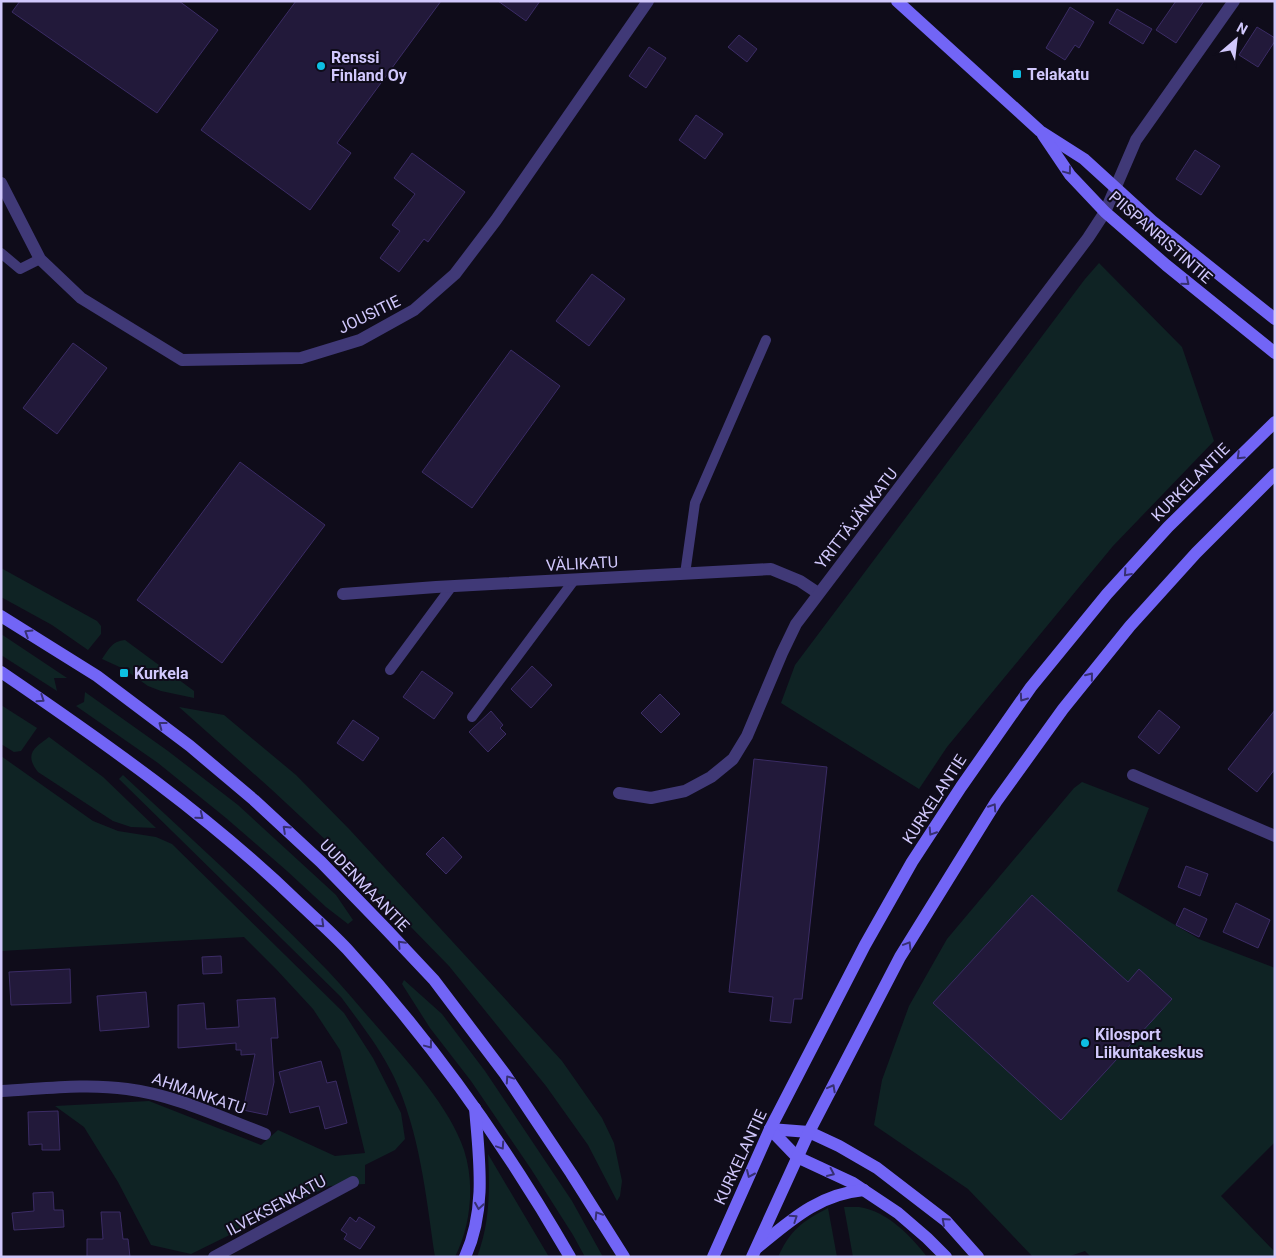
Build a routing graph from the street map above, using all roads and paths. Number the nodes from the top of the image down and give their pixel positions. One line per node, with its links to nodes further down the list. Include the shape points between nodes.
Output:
1 (648, 1): 9 (street, JOUSITIE, via 455,274 414,310 360,340 301,358 182,360 81,298)
2 (897, 1): 4 (main road, PIISPANRISTINTIE)
3 (1234, 1): 6 (street, via 1136,140)
4 (1040, 131): 6 (main road, PIISPANRISTINTIE, via 1084,159); 7 (main road, PIISPANRISTINTIE, one-way to 7, via 1070,175)
5 (1, 183): 9 (street, JOUSITIE)
6 (1116, 187): 7 (street); 10 (main road, PIISPANRISTINTIE, via 1152,221)
7 (1105, 212): 12 (main road, PIISPANRISTINTIE, one-way to 12); 18 (street, YRITTÄJÄNKATU)
8 (1, 253): 9 (lane, via 20,269)
9 (40, 259)
10 (1275, 319)
11 (766, 340): 15 (lane, via 695,503)
12 (1275, 353)
13 (1275, 422): 29 (main road, KURKELANTIE, one-way to 29, via 1168,527 1030,687 908,870 865,944)
14 (1275, 474): 30 (main road, one-way to 14, via 900,957 996,802 1063,709 1130,626 1196,553)
15 (685, 574): 16 (street, VÄLIKATU); 18 (street, VÄLIKATU, via 771,569 800,581)
16 (575, 579): 17 (street, VÄLIKATU); 23 (lane)
17 (452, 586): 19 (street, VÄLIKATU); 21 (lane)
18 (818, 593): 25 (street, YRITTÄJÄNKATU, via 796,624 747,736 733,759 686,791 650,798)
19 (343, 594)
20 (1, 616): 39 (main road, UUDENMAANTIE, one-way to 20, via 505,1074 434,980 321,862 190,746 96,676)
21 (390, 670)
22 (1, 672): 28 (main road, one-way to 28, via 162,785 231,840 345,947 413,1025)
23 (472, 717)
24 (1133, 775): 26 (street)
25 (619, 793)
26 (1275, 836)
27 (1, 1091): 31 (street, AHMANKATU, via 126,1088 155,1094)
28 (474, 1105): 37 (main road, one-way to 37, via 480,1200); 38 (main road, one-way to 38)
29 (770, 1129): 30 (main road); 32 (main road); 40 (main road, KURKELANTIE, one-way to 40)
30 (809, 1132): 32 (main road); 42 (main road, one-way to 30, via 946,1221 890,1178 839,1146)
31 (265, 1134)
32 (798, 1157): 34 (main road, one-way to 34); 35 (main road)
33 (353, 1182): 36 (street, ILVEKSENKATU)
34 (864, 1190): 35 (main road, one-way to 34, via 790,1221 828,1197); 41 (main road, via 898,1212)
35 (754, 1252)
36 (214, 1257)
37 (465, 1257)
38 (570, 1257)
39 (624, 1257)
40 (713, 1257)
41 (946, 1257)
42 (978, 1257)

